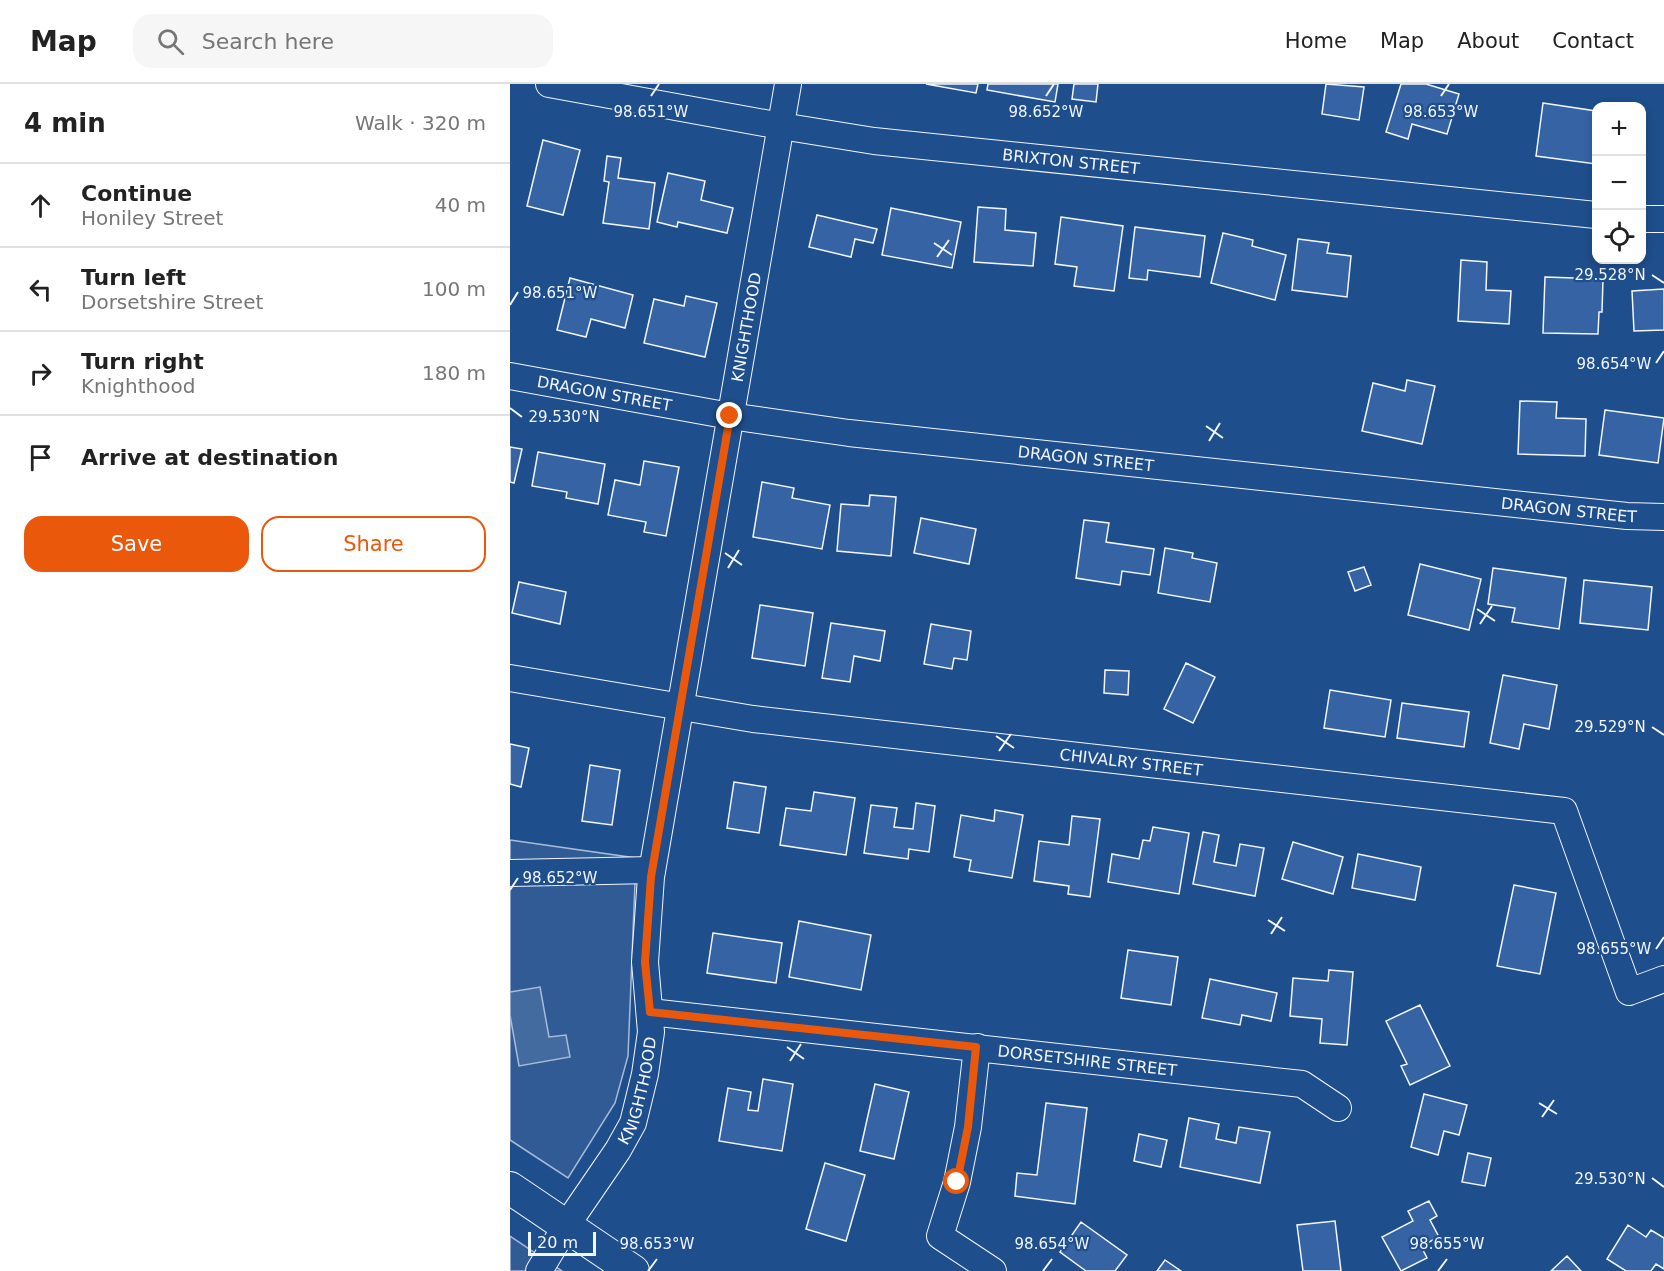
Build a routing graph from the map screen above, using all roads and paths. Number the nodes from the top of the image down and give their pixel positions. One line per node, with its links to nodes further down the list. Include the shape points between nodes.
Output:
1 (549, 84): 3 (street, BRIXTON STREET)
2 (788, 84): 3 (street, KNIGHTHOOD)
3 (781, 126): 4 (street, BRIXTON STREET, via 874,141); 8 (street, KNIGHTHOOD)
4 (1592, 215)
5 (1646, 219): 6 (street)
6 (1664, 219)
7 (510, 376): 8 (street, DRAGON STREET)
8 (730, 416): 9 (street, DRAGON STREET, via 849,433 1615,515); 11 (street, KNIGHTHOOD)
9 (1664, 517)
10 (510, 678): 11 (street, CHIVALRY STREET)
11 (679, 707): 12 (street, KNIGHTHOOD); 14 (street, CHIVALRY STREET, via 753,719 1563,811 1629,992)
12 (652, 870): 13 (street); 15 (street, KNIGHTHOOD, via 645,962)
13 (510, 873)
14 (1664, 979)
15 (650, 1012): 16 (street, DORSETSHIRE STREET); 19 (street, KNIGHTHOOD, via 645,1074 633,1123)
16 (976, 1047): 17 (street, DORSETSHIRE STREET, via 1302,1084); 22 (street, via 968,1127 957,1182 940,1236)
17 (1338, 1108)
18 (510, 1188): 19 (main road)
19 (566, 1226): 20 (street, KNIGHTHOOD); 21 (main road)
20 (539, 1271)
21 (633, 1271)
22 (993, 1271)

